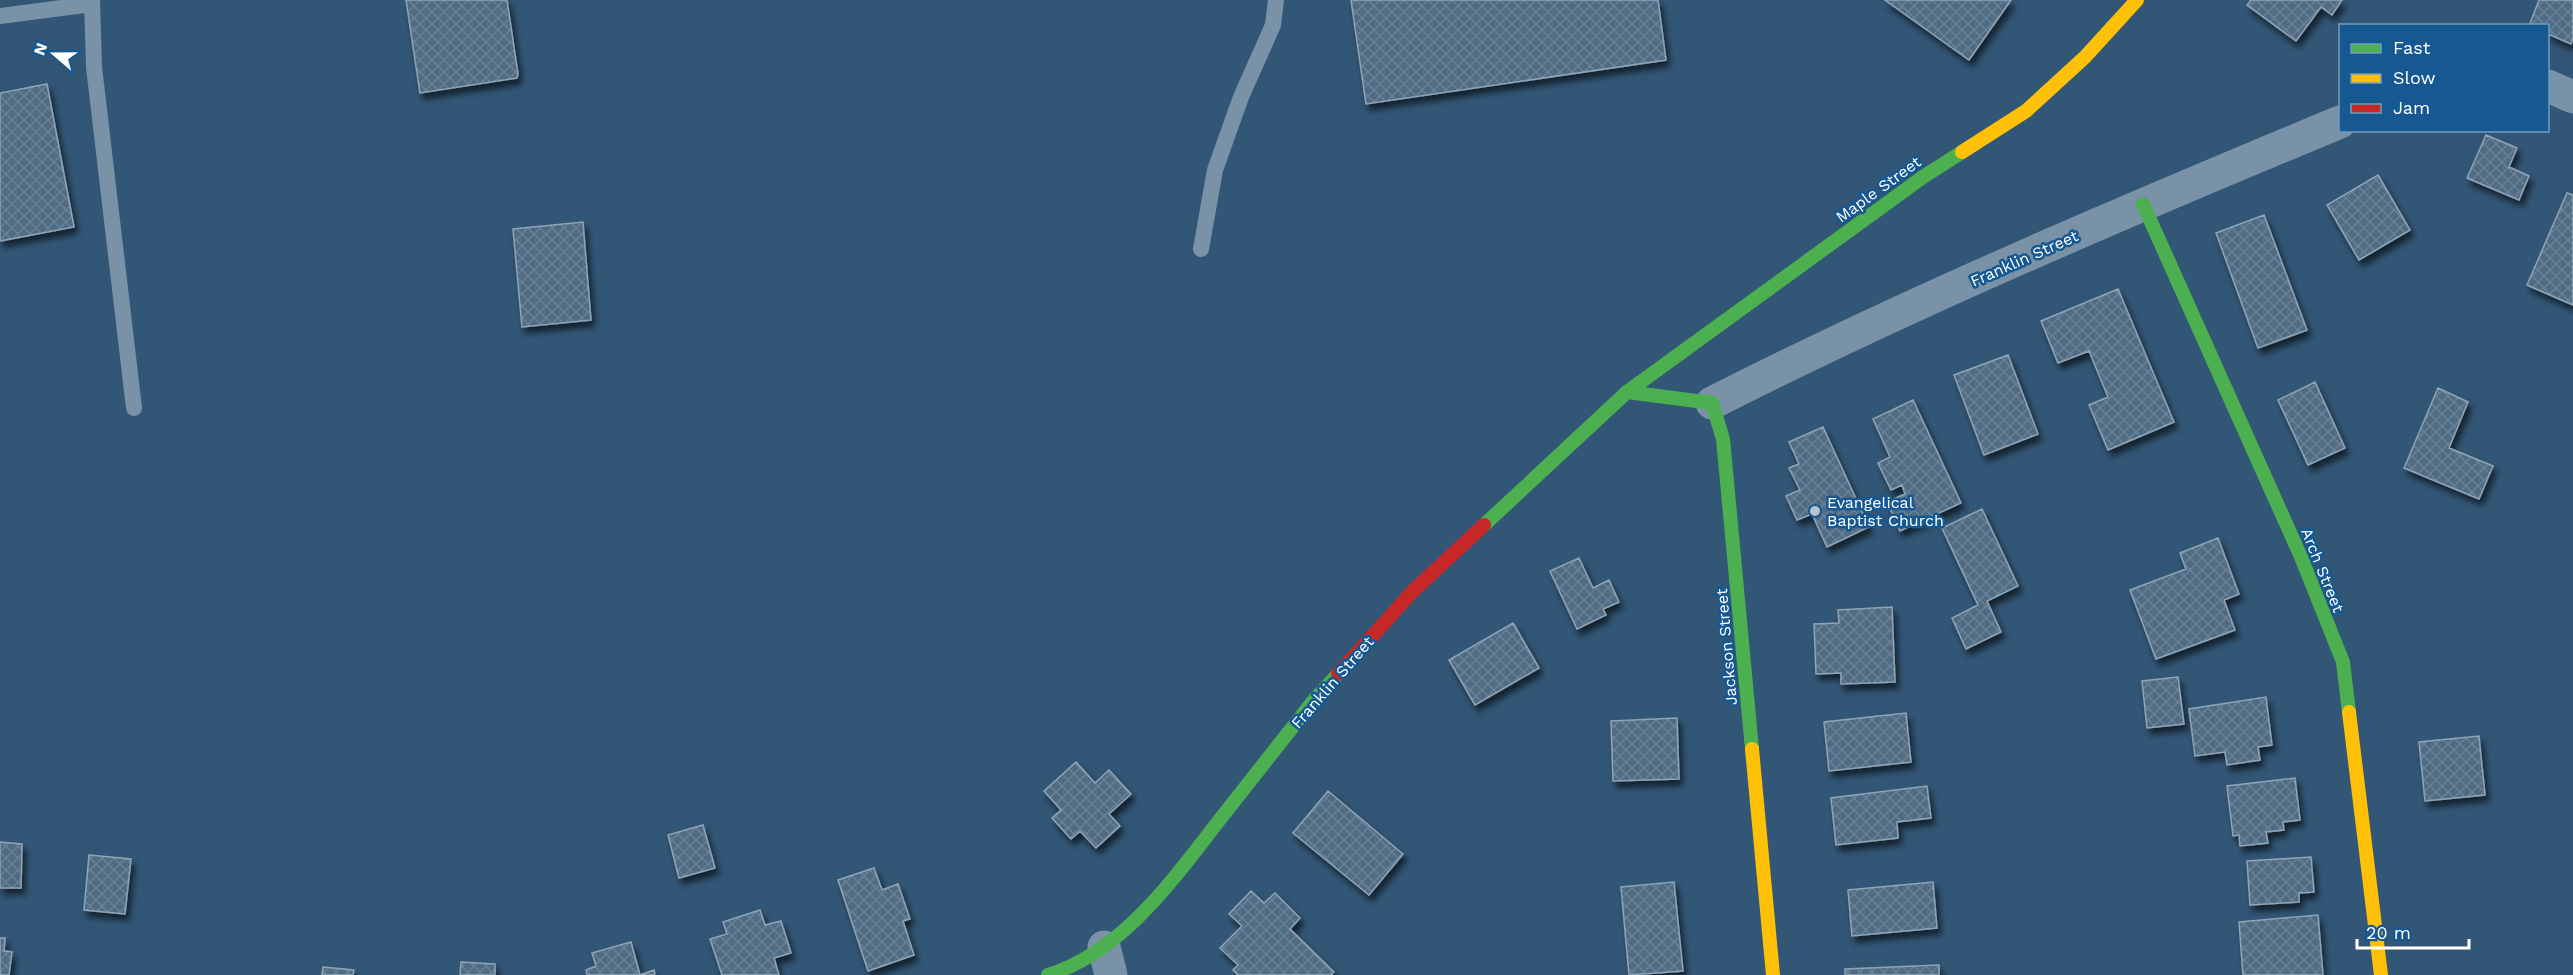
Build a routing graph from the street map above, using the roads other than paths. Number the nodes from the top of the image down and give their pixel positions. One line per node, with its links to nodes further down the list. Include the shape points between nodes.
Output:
1 (1276, 0): 9 (lane, via 1273,25 1215,170)
2 (2137, 0): 10 (street, Maple Street, via 2085,57 2026,111 1923,177)
3 (92, 2): 4 (lane); 12 (lane, via 94,67)
4 (0, 16)
5 (2549, 87): 6 (street)
6 (2573, 97)
7 (2339, 122): 8 (street, Franklin Street)
8 (2144, 204): 11 (street, Franklin Street, via 1797,360); 16 (street, Arch Street, via 2301,557 2343,662)
9 (1201, 249)
10 (1627, 392): 11 (street); 13 (street, Franklin Street, via 1413,591 1314,700 1172,880 1133,921)
11 (1712, 403): 15 (street, Jackson Street, via 1723,439)
12 (134, 408)
13 (1108, 961): 14 (street, Franklin Street)
14 (1048, 975)
15 (1773, 975)
16 (2381, 975)

